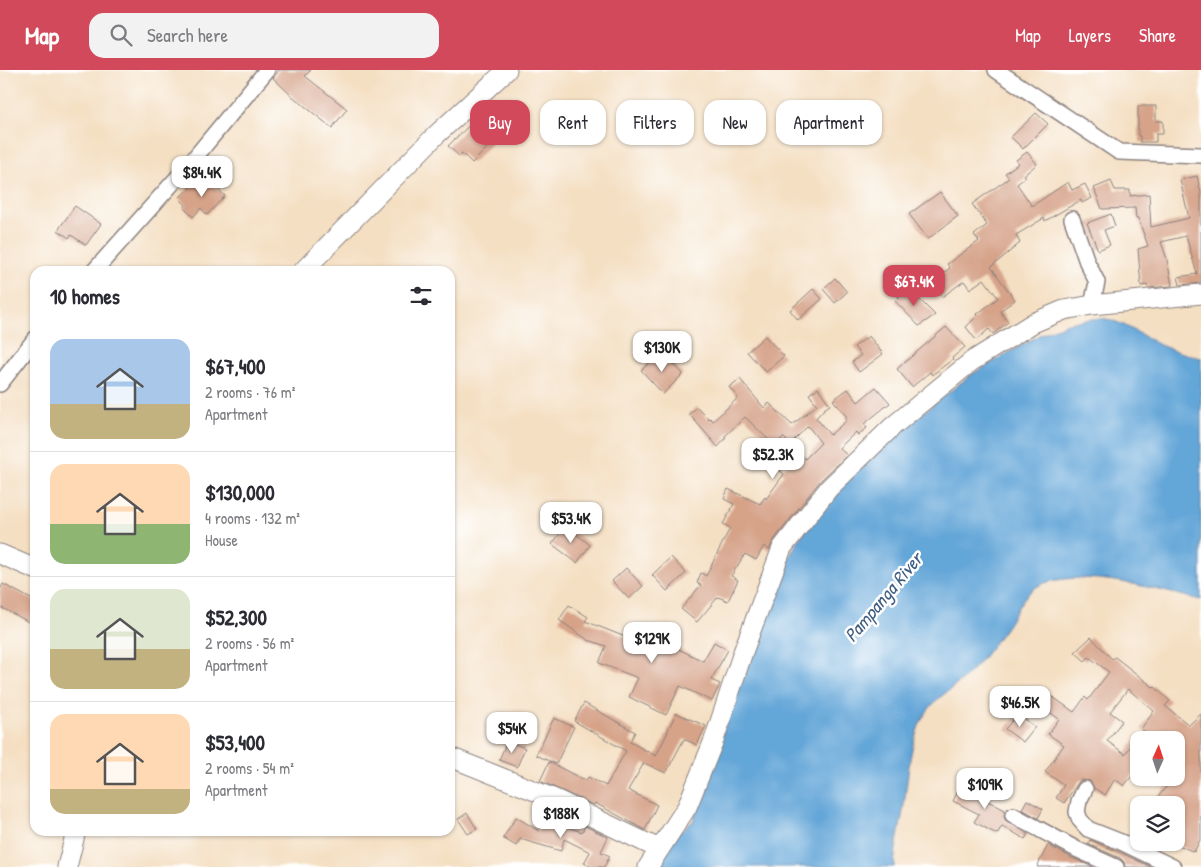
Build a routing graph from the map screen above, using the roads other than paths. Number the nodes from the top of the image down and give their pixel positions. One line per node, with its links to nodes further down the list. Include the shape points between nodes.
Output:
1 (268, 70): 6 (street)
2 (506, 70): 7 (street, via 436,135)
3 (996, 70): 4 (street, via 1118,152)
4 (1201, 155)
5 (1072, 219): 9 (street, via 1097,282)
6 (98, 266)
7 (309, 266)
8 (1201, 294): 9 (street)
9 (1092, 305): 18 (street, via 1064,310 1033,323 972,361 893,426 829,488 782,548 687,807)
10 (30, 345): 11 (street)
11 (0, 384)
12 (0, 554): 13 (street)
13 (30, 567)
14 (455, 758): 18 (street, via 555,799)
15 (1085, 789): 22 (street, via 1077,812 1088,828)
16 (1013, 815): 21 (street)
17 (75, 836): 19 (street)
18 (659, 849): 20 (street)
19 (67, 867)
20 (648, 867)
21 (1116, 867)
22 (1173, 867)

